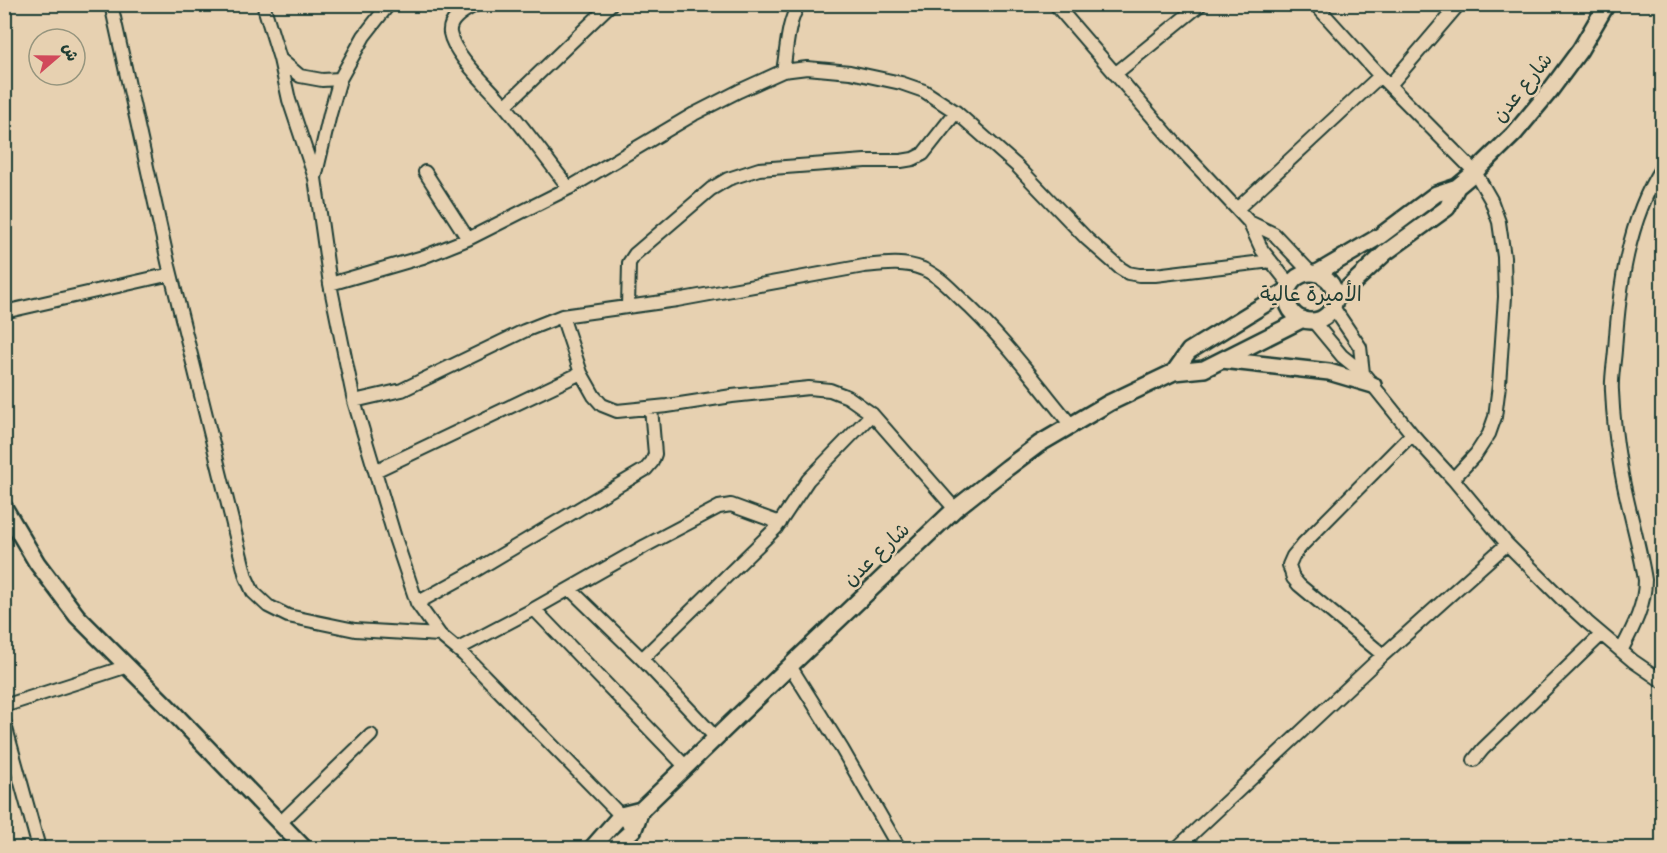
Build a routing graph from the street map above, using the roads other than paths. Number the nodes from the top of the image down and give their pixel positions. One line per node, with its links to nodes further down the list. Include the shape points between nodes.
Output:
1 (111, 4): 30 (street)
2 (263, 4): 12 (street)
3 (389, 4): 15 (street, via 364,36)
4 (477, 4): 17 (street, via 458,16 450,32 470,67)
5 (611, 4): 17 (street)
6 (799, 4): 13 (street, via 789,32)
7 (1055, 4): 14 (street)
8 (1201, 4): 14 (street)
9 (1315, 4): 16 (street)
10 (1459, 4): 16 (street)
11 (1607, 4): 21 (street, شارع عدن, via 1549,93)
12 (280, 59): 15 (street, via 300,76); 22 (street)
13 (783, 71): 18 (street, via 825,69 890,80 924,91); 24 (street, via 694,114)
14 (1115, 74): 25 (street)
15 (340, 80): 22 (street)
16 (1385, 80): 21 (street); 25 (street)
17 (506, 106): 24 (street)
18 (956, 112): 28 (street, via 1017,166 1087,239 1128,273 1155,275); 34 (street, via 922,154 913,159 759,169 711,189 635,254 629,263)
19 (1662, 167): 60 (street, via 1633,237 1621,285 1616,333 1612,390 1620,464 1645,580 1641,609)
20 (425, 172): 27 (street)
21 (1475, 172): 23 (street, شارع عدن); 49 (street, via 1499,222 1504,257 1499,385 1489,434)
22 (315, 178): 31 (street)
23 (1457, 187): 29 (street, شارع عدن, via 1436,194 1380,236); 33 (street, شارع عدن, via 1447,208 1385,254)
24 (568, 188): 27 (street)
25 (1237, 209): 26 (street)
26 (1249, 222): 28 (street); 29 (street, via 1274,234)
27 (468, 239): 31 (street, via 423,257)
28 (1271, 261): 32 (street)
29 (1313, 272): 32 (street, via 1298,276); 33 (street, via 1331,283)
30 (171, 274): 35 (street); 57 (street, via 246,578 253,592 268,606 305,620 356,630)
31 (330, 284): 43 (street)
32 (1289, 287): 37 (street, via 1287,302 1293,313); 39 (street, شارع عدن, via 1189,351)
33 (1334, 304): 37 (street, via 1321,319); 41 (street, via 1360,347)
34 (627, 307): 36 (street); 46 (street, via 864,266 907,264 938,278 974,310)
35 (4, 312)
36 (562, 316): 40 (street); 43 (street, via 402,390)
37 (1308, 320): 38 (street, شارع عدن); 41 (street)
38 (1222, 360): 39 (street, شارع عدن, via 1204,369); 42 (street, via 1329,372)
39 (1174, 372): 46 (street, شارع عدن)
40 (581, 373): 44 (street, via 603,405 617,411); 48 (street)
41 (1363, 373): 42 (street)
42 (1373, 385): 47 (street)
43 (354, 401): 48 (street)
44 (651, 408): 45 (street, via 809,388 848,397); 55 (street, via 656,454 646,469)
45 (872, 414): 51 (street); 52 (street, via 808,480)
46 (1071, 425): 51 (street, شارع عدن, via 1031,450)
47 (1412, 434): 49 (street); 61 (street, via 1303,544 1289,565 1299,585)
48 (375, 471): 55 (street)
49 (1453, 479): 53 (street)
50 (4, 507): 63 (street, via 37,563 77,616)
51 (955, 510): 64 (street, شارع عدن)
52 (780, 523): 54 (street, via 743,508 719,507); 62 (street)
53 (1507, 544): 58 (street); 61 (street)
54 (570, 589): 56 (street); 62 (street)
55 (417, 603): 57 (street)
56 (534, 609): 59 (street); 71 (street)
57 (440, 635): 59 (street)
58 (1601, 635): 60 (street); 70 (street)
59 (458, 649): 73 (street)
60 (1621, 651): 65 (street)
61 (1383, 655): 81 (street)
62 (642, 660): 69 (street)
63 (128, 666): 66 (street); 74 (street)
64 (790, 666): 69 (street, شارع عدن); 80 (street)
65 (1662, 681)
66 (4, 706)
67 (4, 721): 76 (street)
68 (371, 735): 74 (street)
69 (716, 738): 71 (street, شارع عدن)
70 (1474, 760)
71 (686, 767): 72 (street, شارع عدن)
72 (641, 810): 73 (street, شارع عدن); 75 (street, شارع عدن)
73 (621, 815): 75 (street); 78 (street)
74 (280, 823): 77 (street)
75 (634, 829): 79 (street, شارع عدن)
76 (39, 849)
77 (304, 849)
78 (592, 849)
79 (613, 849)
80 (899, 849)
81 (1177, 849)

